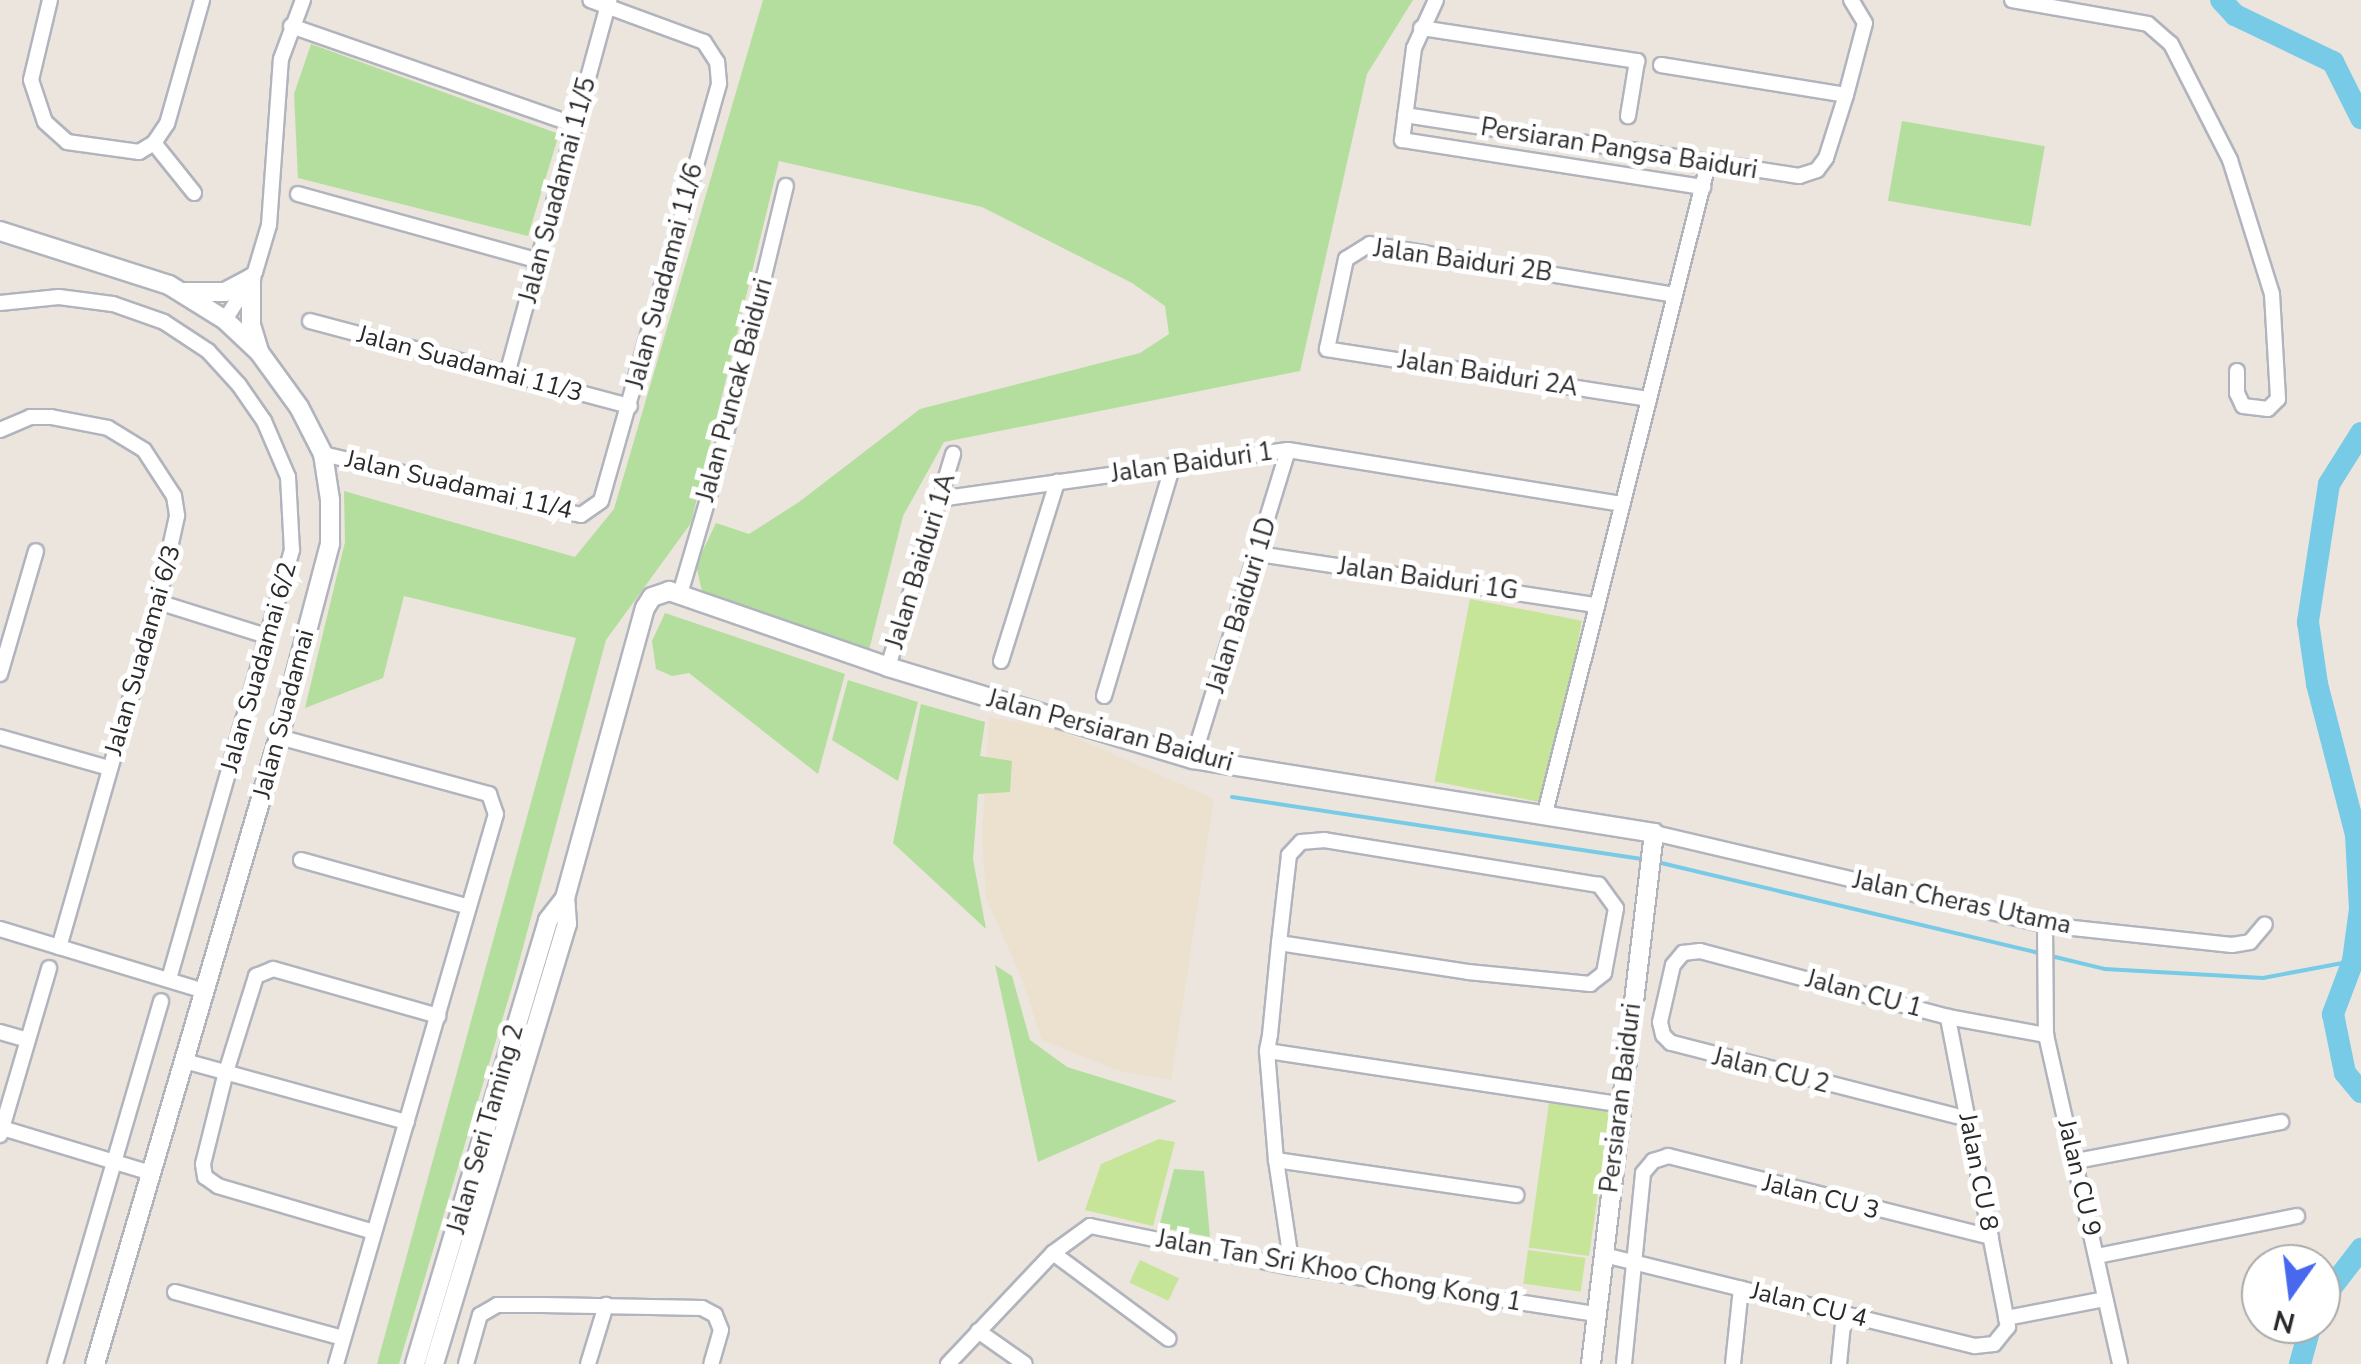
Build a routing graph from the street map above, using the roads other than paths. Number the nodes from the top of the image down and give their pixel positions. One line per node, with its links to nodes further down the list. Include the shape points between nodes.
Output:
1 (50, 0): 16 (street, via 31,80 45,122 66,142 139,152)
2 (202, 0): 16 (street, via 167,124)
3 (304, 0): 9 (street)
4 (590, 0): 8 (street)
5 (1436, 0): 10 (street)
6 (1851, 0): 12 (street, via 1865,23)
7 (2012, 0): 32 (street, via 2148,24 2171,44 2230,160 2272,294 2278,399 2268,409 2243,406)
8 (608, 3): 15 (street, Jalan Suadamai 11/5); 35 (street, Jalan Suadamai 11/6, via 704,42 717,62 719,83)
9 (291, 26): 15 (street); 24 (street, via 277,89 269,225)
10 (1421, 28): 13 (street); 14 (street, via 1638,62)
11 (1661, 64): 12 (street)
12 (1846, 96): 17 (street, Persiaran Pangsa Baiduri, via 1817,170 1799,176)
13 (1405, 115): 17 (street, Persiaran Pangsa Baiduri); 19 (street, via 1402,140)
14 (1628, 116)
15 (575, 125): 23 (street, Jalan Suadamai 11/5)
16 (154, 143): 20 (street)
17 (1708, 164): 19 (street)
18 (786, 186): 47 (street, Jalan Puncak Baiduri)
19 (1702, 187): 26 (street)
20 (194, 193)
21 (298, 194): 23 (street)
22 (0, 232): 25 (street, Jalan Suadamai)
23 (539, 261): 33 (street, Jalan Suadamai 11/5)
24 (251, 278): 25 (street, via 224,292); 28 (street); 31 (street)
25 (184, 292): 28 (street, Jalan Suadamai)
26 (1675, 296): 30 (street, Jalan Baiduri 2B, via 1370,244 1346,259); 34 (street)
27 (0, 303): 50 (street, Jalan Suadamai 6/2, via 59,296 113,304 164,322 208,351 238,385 280,452 292,500 292,550)
28 (225, 320): 31 (street, Jalan Suadamai)
29 (310, 322): 33 (street, Jalan Suadamai 11/3)
30 (1327, 350): 34 (street, Jalan Baiduri 2A)
31 (259, 352): 38 (street, Jalan Suadamai)
32 (2237, 370)
33 (507, 374): 35 (street, Jalan Suadamai 11/3)
34 (1649, 399): 43 (street)
35 (630, 406): 44 (street, Jalan Suadamai 11/6)
36 (0, 430): 48 (street, Jalan Suadamai 6/3, via 30,417 72,418 108,428 144,450 174,496 177,516)
37 (1288, 450): 40 (street, Jalan Baiduri 1); 43 (street, Jalan Baiduri 1); 46 (street, Jalan Baiduri 1D)
38 (323, 454): 44 (street, Jalan Suadamai 11/4, via 582,515); 56 (street, Jalan Suadamai, via 330,544)
39 (954, 454): 42 (street, Jalan Baiduri 1A)
40 (1172, 466): 41 (street, Jalan Baiduri 1); 54 (street)
41 (1057, 482): 42 (street, Jalan Baiduri 1); 51 (street)
42 (940, 499): 52 (street, Jalan Baiduri 1A)
43 (1623, 504): 49 (street)
44 (594, 510)
45 (36, 550): 53 (street)
46 (1258, 554): 49 (street, Jalan Baiduri 1G); 57 (street, Jalan Baiduri 1D)
47 (680, 594): 52 (street, Jalan Persiaran Baiduri); 62 (street, Jalan Seri Taming 2, via 661,592 645,608)
48 (158, 602): 50 (street); 58 (street, Jalan Suadamai 6/3)
49 (1597, 605): 59 (street)
50 (270, 637): 71 (street, Jalan Suadamai 6/2)
51 (1001, 661)
52 (888, 667): 57 (street, Jalan Persiaran Baiduri)
53 (0, 674)
54 (1104, 696)
55 (0, 737): 58 (street)
56 (280, 737): 63 (street, via 488,794 496,814); 72 (street, Jalan Suadamai)
57 (1193, 759): 59 (street, Jalan Persiaran Baiduri)
58 (109, 768): 68 (street, Jalan Suadamai 6/3)
59 (1545, 813): 60 (street, Jalan Persiaran Baiduri)
60 (1654, 833): 65 (street, Jalan Cheras Utama); 82 (street, Persiaran Baiduri)
61 (301, 860): 63 (street)
62 (565, 898): 113 (street, Jalan Seri Taming 2, via 548,920); 114 (street, Jalan Seri Taming 2, via 567,924)
63 (470, 907): 74 (street)
64 (2265, 924): 65 (street, Jalan Cheras Utama, via 2250,942 2232,945)
65 (2044, 925): 77 (street, Jalan CU 9)
66 (0, 929): 68 (street)
67 (1279, 944): 67 (street, via 1289,855 1301,842 1325,840 1599,885 1616,908 1604,973 1590,984); 79 (street)
68 (59, 947): 71 (street)
69 (1683, 953): 75 (street, Jalan CU 1, via 1700,950); 83 (street, Jalan CU 2, via 1672,965 1660,1022 1671,1043)
70 (49, 968): 78 (street)
71 (169, 980): 72 (street)
72 (204, 991): 80 (street, Jalan Suadamai)
73 (161, 1001): 89 (street)
74 (438, 1016): 81 (street, via 273,970 256,976); 84 (street)
75 (1948, 1017): 77 (street, Jalan CU 1); 83 (street, Jalan CU 8)
76 (0, 1032): 78 (street)
77 (2046, 1035): 88 (street, Jalan CU 9)
78 (28, 1040): 86 (street)
79 (1267, 1051): 82 (street); 87 (street)
80 (184, 1062): 81 (street); 90 (street, Jalan Suadamai)
81 (226, 1072): 84 (street); 93 (street, via 203,1164 206,1177)
82 (1619, 1104): 96 (street, Persiaran Baiduri)
83 (1968, 1119): 94 (street, Jalan CU 8)
84 (407, 1122): 93 (street)
85 (2281, 1122): 88 (street)
86 (1, 1132): 89 (street)
87 (1276, 1160): 91 (street); 99 (street)
88 (2076, 1160): 97 (street, Jalan CU 9)
89 (114, 1162): 90 (street); 110 (street)
90 (151, 1174): 111 (street, Jalan Suadamai)
91 (1516, 1195)
92 (2297, 1216): 97 (street)
93 (374, 1232): 108 (street)
94 (1991, 1237): 98 (street, Jalan CU 3, via 1668,1156 1643,1173); 106 (street, Jalan CU 8)
95 (1053, 1253): 99 (street, Jalan Tan Sri Khoo Chong Kong 1, via 1090,1226); 107 (street); 109 (street)
96 (1604, 1254): 98 (street, Jalan CU 4); 104 (street, Persiaran Baiduri)
97 (2097, 1256): 102 (street, Jalan CU 9)
98 (1636, 1262): 100 (street, Jalan CU 4); 121 (street)
99 (1292, 1267): 104 (street, Jalan Tan Sri Khoo Chong Kong 1)
100 (1741, 1288): 105 (street, Jalan CU 4); 122 (street)
101 (176, 1292): 108 (street)
102 (2104, 1300): 106 (street, Jalan CU 4); 124 (street, Jalan CU 9)
103 (606, 1305): 115 (street, via 497,1305 480,1316); 116 (street); 117 (street, via 702,1308 715,1315 721,1330)
104 (1597, 1314): 120 (street, Persiaran Baiduri)
105 (1844, 1314): 106 (street, Jalan CU 4, via 1975,1346 1994,1344); 123 (street)
106 (2007, 1322)
107 (978, 1331): 118 (street); 119 (street)
108 (343, 1338): 112 (street)
109 (1169, 1339)
110 (54, 1364)
111 (95, 1364)
112 (336, 1364)
113 (415, 1364)
114 (434, 1364)
115 (466, 1364)
116 (588, 1364)
117 (711, 1364)
118 (948, 1364)
119 (1025, 1364)
120 (1591, 1364)
121 (1624, 1364)
122 (1734, 1364)
123 (1839, 1364)
124 (2120, 1364)

